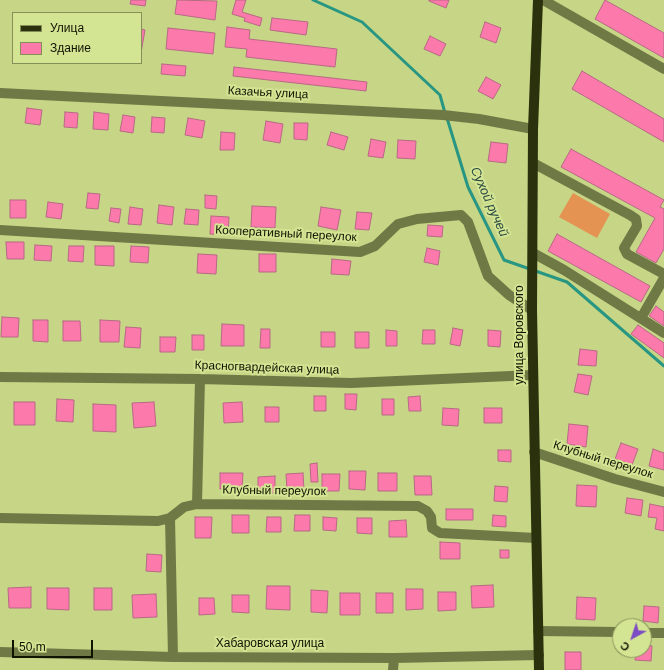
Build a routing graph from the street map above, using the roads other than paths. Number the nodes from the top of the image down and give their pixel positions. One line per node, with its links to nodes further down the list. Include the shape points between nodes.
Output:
1 (538, 0): 5 (main road, улица Воровского)
2 (543, 0): 3 (street)
3 (664, 69)
4 (0, 93): 5 (street, Казачья улица, via 443,115)
5 (533, 129): 6 (main road, улица Воровского)
6 (533, 163): 8 (main road, улица Воровского); 9 (street, via 636,219 637,226 624,248 627,254)
7 (0, 230): 11 (street, Кооперативный переулок, via 360,252 374,246 398,224 417,219 461,215 468,222 488,276)
8 (532, 253): 11 (main road, улица Воровского); 12 (street)
9 (664, 274)
10 (664, 278): 12 (street)
11 (532, 310): 14 (main road, улица Воровского)
12 (641, 318): 13 (street)
13 (664, 333)
14 (533, 375): 16 (street, Красногвардейская улица, via 351,383); 17 (main road, улица Воровского)
15 (0, 377): 16 (street, Красногвардейская улица)
16 (200, 379): 19 (street)
17 (534, 452): 18 (street, Клубный переулок, via 614,479); 22 (main road, улица Воровского)
18 (664, 492)
19 (197, 504): 21 (street, Клубный переулок, via 184,507); 22 (street, Клубный переулок, via 418,506 427,511 431,517 432,528 440,533)
20 (0, 518): 21 (street, Клубный переулок, via 158,521)
21 (170, 518): 28 (street)
22 (536, 538): 23 (main road, улица Воровского)
23 (538, 631): 24 (street); 29 (main road, улица Воровского)
24 (612, 632)
25 (652, 633): 26 (street)
26 (664, 633)
27 (0, 652): 28 (street, Хабаровская улица)
28 (173, 656): 30 (street, Хабаровская улица)
29 (539, 656): 30 (street, Хабаровская улица); 32 (main road, улица Воровского)
30 (394, 658): 31 (street)
31 (393, 670)
32 (539, 670)

